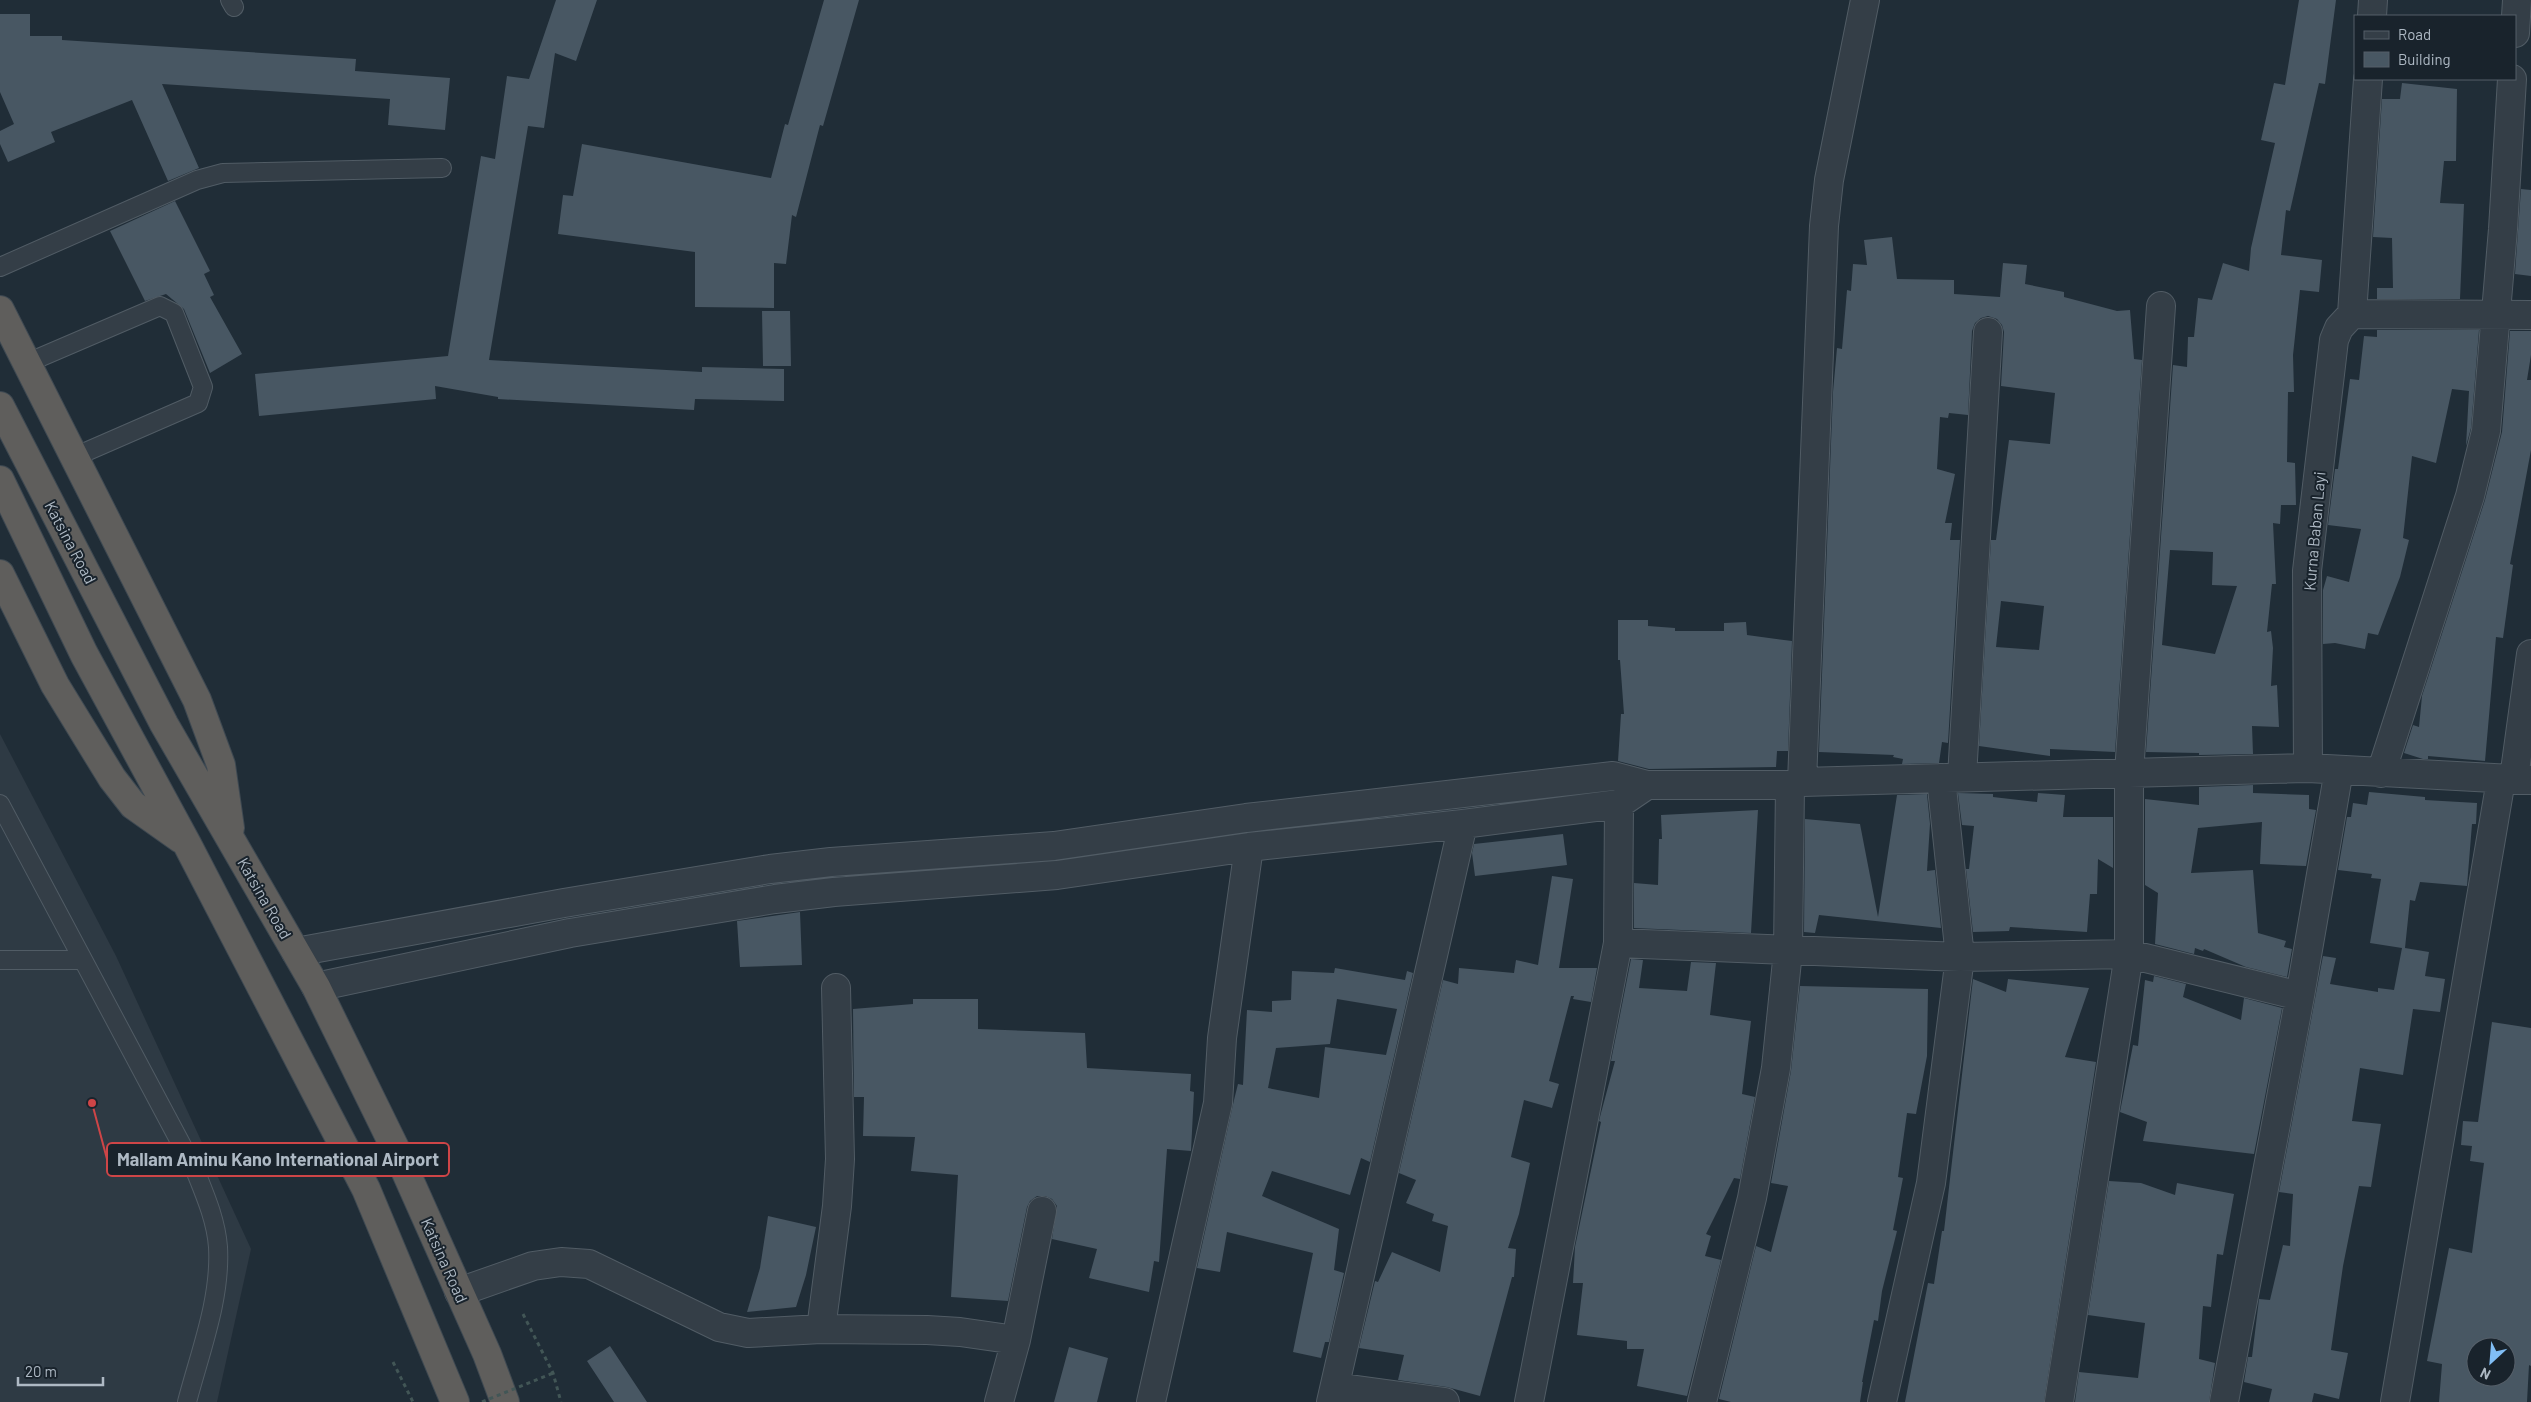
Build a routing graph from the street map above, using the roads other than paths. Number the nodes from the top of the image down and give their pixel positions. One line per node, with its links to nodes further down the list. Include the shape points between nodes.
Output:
1 (1865, 0): 28 (street, via 1829,180 1824,226)
2 (2374, 0): 4 (street)
3 (2517, 0): 5 (street)
4 (2372, 15)
5 (2516, 16)
6 (2368, 80): 12 (street)
7 (2512, 80): 13 (street)
8 (442, 168): 9 (lane, via 224,173 197,180)
9 (0, 267)
10 (2161, 306): 24 (street)
11 (0, 310): 16 (highway)
12 (2352, 314): 13 (street); 22 (street, Kurna Baban Layi, via 2339,328 2334,340 2308,571)
13 (2494, 315): 14 (street); 25 (street, via 2486,431 2478,469)
14 (2531, 315)
15 (1988, 332): 26 (street)
16 (27, 363): 18 (highway); 18 (lane, via 160,306 174,313 203,387 198,404)
17 (0, 406): 33 (highway, Katsina Road, via 164,724)
18 (74, 456): 33 (highway, via 198,700 221,765)
19 (0, 480): 34 (highway, via 84,654)
20 (0, 574): 34 (highway, via 55,685 112,778 133,805)
21 (2531, 654): 27 (street)
22 (2308, 768): 23 (street); 24 (street)
23 (2339, 770): 25 (street); 45 (street)
24 (2129, 773): 26 (street); 39 (street)
25 (2381, 773): 27 (street)
26 (1951, 778): 28 (street); 40 (street)
27 (2515, 779): 62 (street)
28 (1796, 783): 29 (street); 37 (street)
29 (1647, 786): 31 (street); 38 (street, via 1613,776 1246,818 1054,846 831,862 555,905)
30 (0, 804): 42 (lane)
31 (1619, 804): 32 (street); 36 (street)
32 (1463, 824): 35 (street); 50 (street)
33 (232, 842): 38 (highway, Katsina Road)
34 (187, 844): 52 (highway, via 366,1189)
35 (1250, 847): 43 (street, via 1057,875 775,899 570,933); 55 (street, via 1222,1038 1218,1103)
36 (1618, 943): 37 (street); 57 (street)
37 (1788, 950): 40 (street); 58 (street, via 1776,1068 1752,1198)
38 (296, 952): 43 (highway, Katsina Road)
39 (2129, 954): 40 (street); 45 (street); 60 (street)
40 (1960, 957): 59 (street, via 1930,1183)
41 (0, 960): 42 (lane)
42 (83, 960): 51 (lane, via 195,1170 210,1208 218,1247 216,1284)
43 (316, 987): 47 (highway, Katsina Road, via 396,1150)
44 (836, 988): 48 (street, via 840,1159)
45 (2300, 996): 61 (street)
46 (1042, 1211): 49 (street)
47 (459, 1292): 48 (street, via 533,1266 561,1262 589,1264 719,1327 748,1332); 53 (highway, Katsina Road)
48 (821, 1329): 49 (street, via 960,1332)
49 (1016, 1340): 54 (street)
50 (1333, 1395): 56 (street)
51 (187, 1402)
52 (455, 1402)
53 (505, 1402)
54 (999, 1402)
55 (1151, 1402)
56 (1445, 1402)
57 (1529, 1402)
58 (1702, 1402)
59 (1882, 1402)
60 (2059, 1402)
61 (2224, 1402)
62 (2395, 1402)

